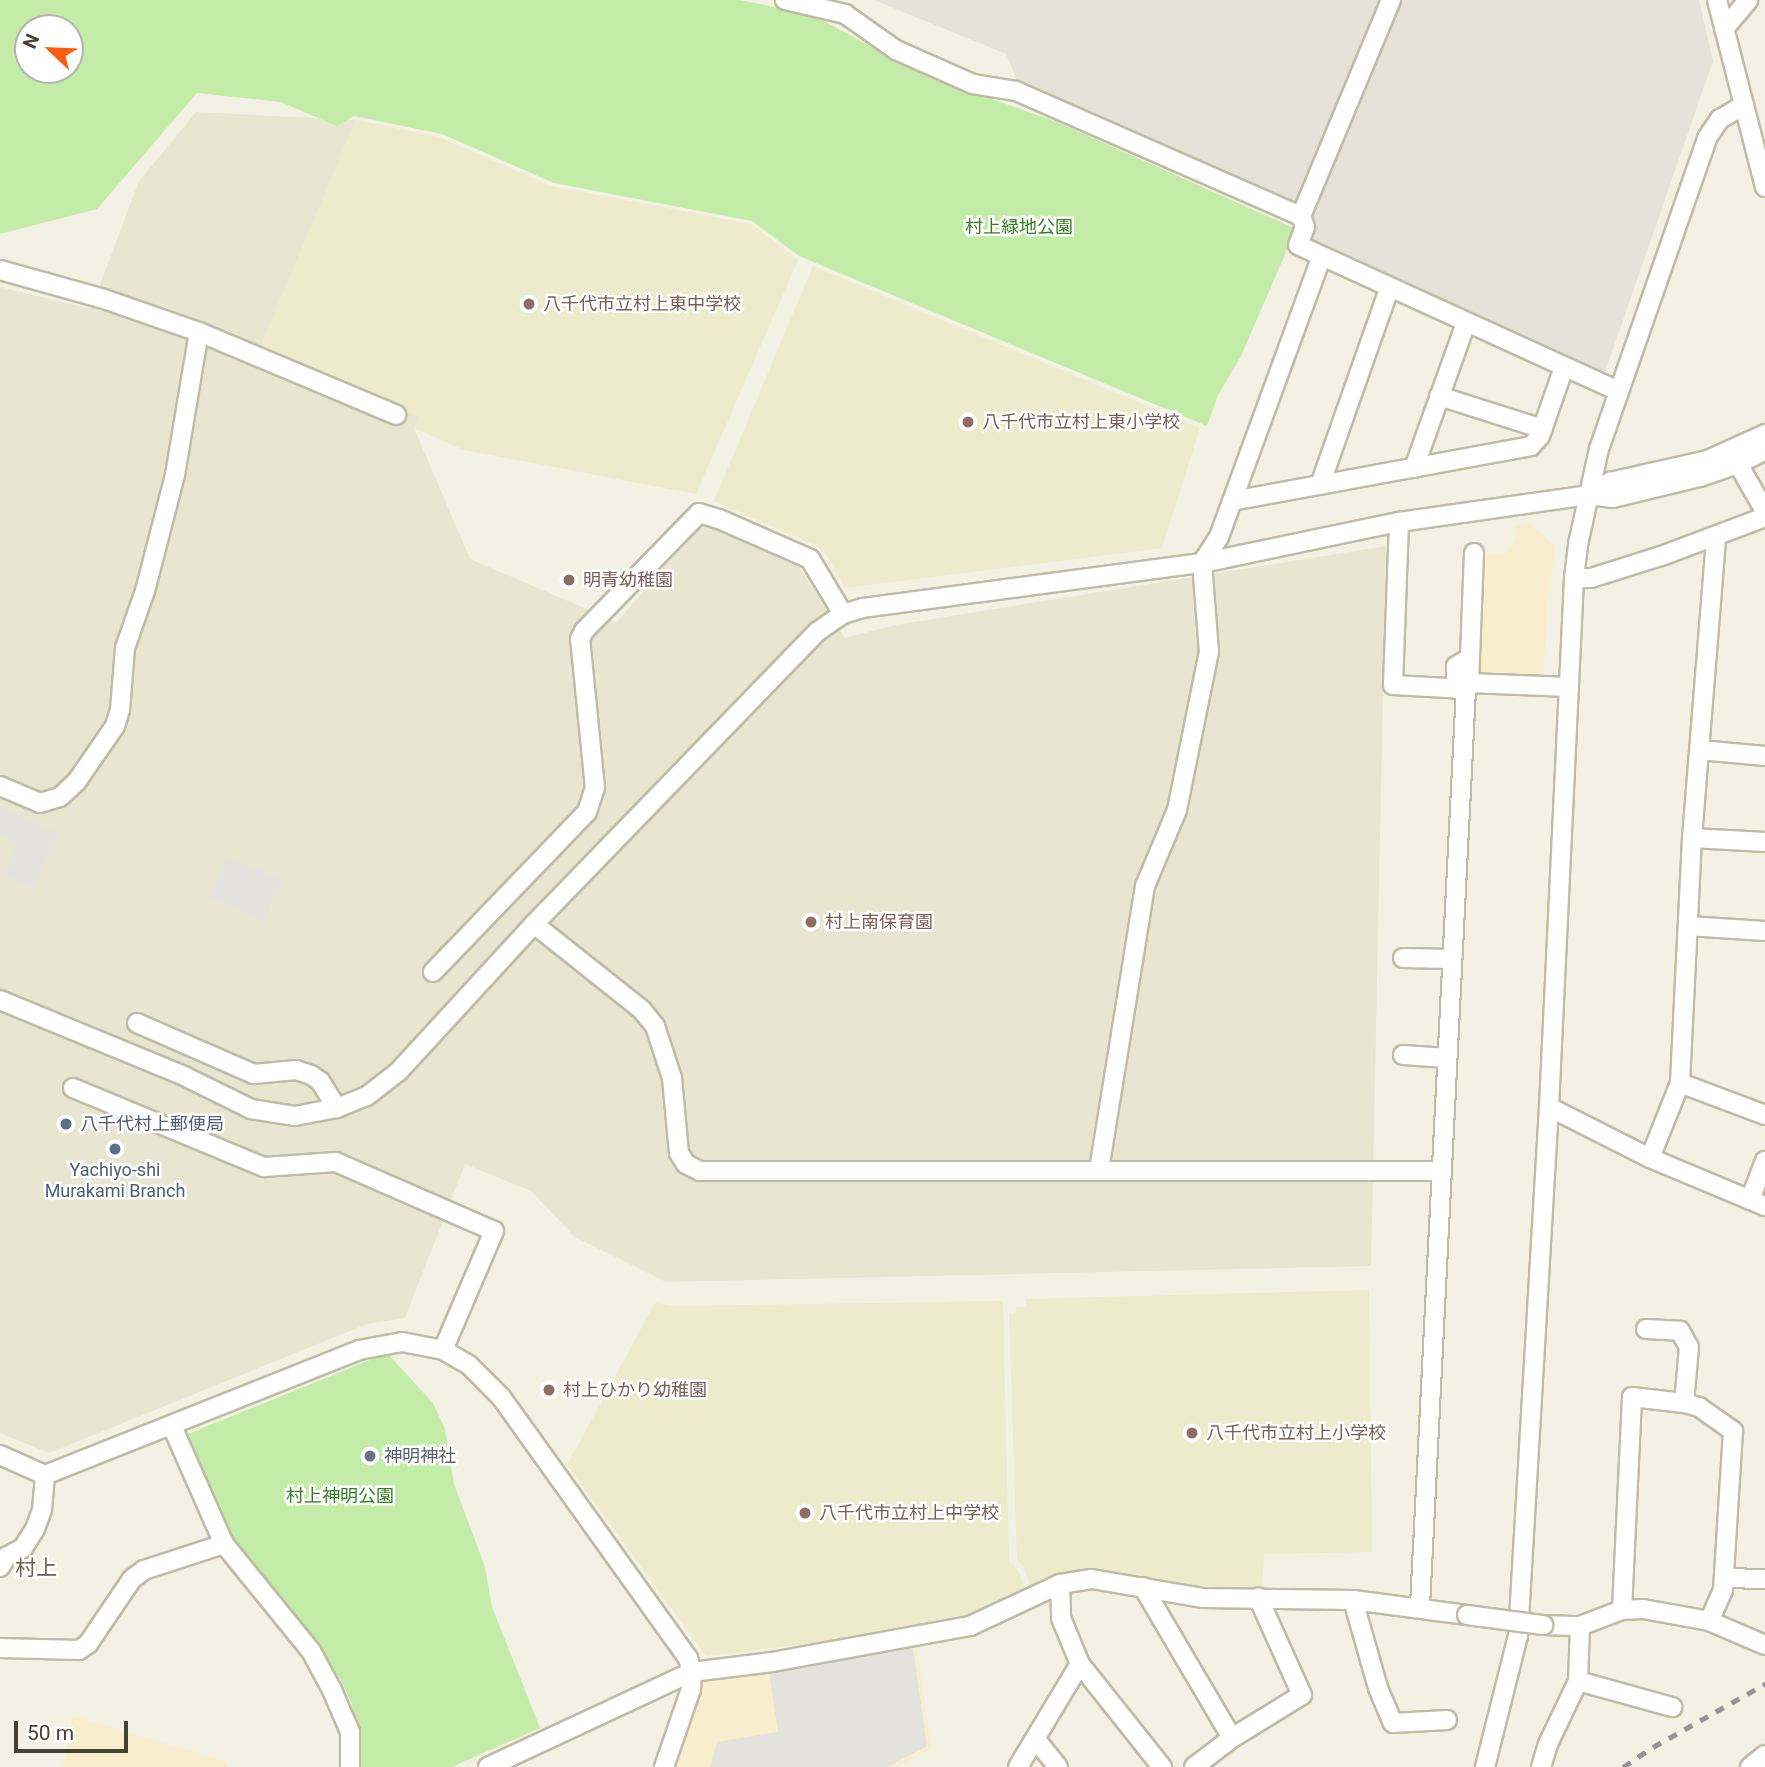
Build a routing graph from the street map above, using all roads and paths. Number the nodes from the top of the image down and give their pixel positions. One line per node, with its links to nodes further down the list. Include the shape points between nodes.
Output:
1 (785, 0): 8 (street, via 845,14 896,50 973,83 1016,91)
2 (1391, 0): 8 (street)
3 (1717, 0): 5 (street)
4 (1748, 0): 5 (street)
5 (1724, 29): 6 (street)
6 (1744, 105): 7 (street); 15 (street, via 1720,119 1707,138)
7 (1765, 187)
8 (1301, 216): 9 (street, via 1305,227 1298,245)
9 (1321, 258): 11 (street); 25 (street)
10 (0, 270): 13 (street)
11 (1389, 289): 12 (street); 23 (street)
12 (1466, 323): 14 (street); 16 (street)
13 (199, 332): 17 (street); 39 (street, via 175,475 125,648 115,726 77,781 60,797 40,803)
14 (1564, 367): 15 (street); 18 (street)
15 (1618, 391): 24 (street)
16 (1439, 396): 18 (street); 22 (street)
17 (396, 415)
18 (1543, 429): 22 (street, via 1531,446)
19 (1765, 433): 24 (street, via 1709,460 1610,482)
20 (1765, 450): 21 (street)
21 (1738, 464): 24 (street, via 1657,489 1613,498); 26 (street)
22 (1414, 468): 23 (street)
23 (1320, 485): 25 (street)
24 (1588, 495): 28 (street); 32 (street)
25 (1232, 501): 31 (street, via 1219,537)
26 (1765, 510)
27 (1765, 517): 29 (street)
28 (1399, 522): 31 (street); 36 (street, via 1393,685)
29 (1716, 537): 32 (street, via 1591,578); 37 (street)
30 (1474, 553): 34 (street)
31 (1202, 563): 33 (street); 59 (street, via 1209,652 1177,810 1145,886)
32 (1574, 578): 35 (street)
33 (842, 614): 42 (street, via 817,632); 47 (street, via 810,559 699,513 580,639 595,788 587,812)
34 (1470, 658): 35 (street, via 1469,683); 36 (street, via 1456,666)
35 (1569, 687): 54 (street)
36 (1456, 689): 46 (street, via 1466,689)
37 (1700, 750): 38 (street); 40 (street)
38 (1765, 756)
39 (0, 786)
40 (1692, 838): 41 (street); 43 (street)
41 (1765, 842)
42 (534, 924): 55 (street, via 398,1072 367,1096); 59 (street, via 642,1010 655,1026 672,1078 679,1153 686,1164 700,1171)
43 (1688, 926): 44 (street); 52 (street)
44 (1765, 931)
45 (1404, 958): 46 (street)
46 (1452, 959): 51 (street)
47 (433, 972)
48 (0, 1000): 55 (street, via 184,1076 251,1109 295,1116)
49 (137, 1023): 55 (street, via 254,1074 296,1070 311,1075)
50 (1403, 1055): 51 (street)
51 (1447, 1058): 60 (street)
52 (1680, 1083): 56 (street); 57 (street)
53 (73, 1088): 63 (street, via 264,1167 336,1162 494,1231)
54 (1549, 1107): 57 (street); 97 (street, via 1518,1636)
55 (337, 1108)
56 (1765, 1115)
57 (1650, 1158): 61 (street)
58 (1765, 1161): 61 (street)
59 (1098, 1170): 60 (street)
60 (1441, 1171): 76 (street)
61 (1758, 1203)
62 (1646, 1329): 64 (street, via 1680,1331 1689,1347)
63 (443, 1350): 65 (street, via 402,1342 359,1350); 83 (street, via 469,1365 501,1397 688,1658)
64 (1684, 1403): 70 (street, via 1699,1407 1733,1431); 77 (street, via 1632,1397)
65 (172, 1426): 67 (street); 68 (street)
66 (0, 1455): 67 (street)
67 (45, 1475): 69 (street, via 35,1529 23,1548 6,1557)
68 (225, 1544): 81 (street, via 144,1570 132,1579 88,1644 79,1650); 91 (street, via 311,1651 350,1732)
69 (0, 1567)
70 (1724, 1578): 71 (street); 78 (street)
71 (1765, 1579)
72 (1060, 1584): 73 (street, via 1092,1579); 82 (street, via 1061,1618); 83 (street, via 970,1626)
73 (1143, 1587): 74 (street, via 1203,1598); 87 (street)
74 (1258, 1597): 75 (street); 87 (street, via 1302,1695)
75 (1353, 1600): 76 (street); 86 (street, via 1393,1723)
76 (1420, 1606): 79 (street, bridge)
77 (1622, 1610): 78 (street, via 1643,1609); 79 (street)
78 (1709, 1621): 80 (street)
79 (1580, 1626): 84 (street)
80 (1765, 1645)
81 (0, 1648)
82 (1080, 1664): 88 (street); 90 (street)
83 (692, 1672): 92 (street); 93 (street, via 691,1689)
84 (1578, 1681): 85 (street); 98 (street)
85 (1672, 1707)
86 (1447, 1720)
87 (1232, 1738): 96 (street)
88 (1037, 1741): 94 (street); 95 (street)
89 (1765, 1755): 99 (street)
90 (1155, 1765)
91 (350, 1767)
92 (488, 1767)
93 (664, 1767)
94 (1018, 1767)
95 (1058, 1767)
96 (1194, 1767)
97 (1485, 1767)
98 (1541, 1767)
99 (1750, 1767)

